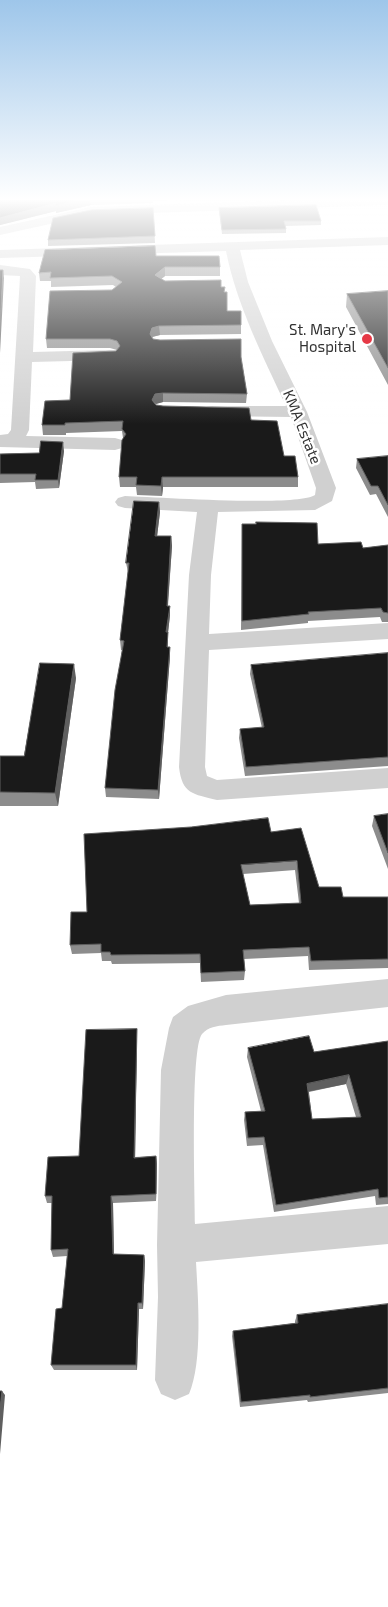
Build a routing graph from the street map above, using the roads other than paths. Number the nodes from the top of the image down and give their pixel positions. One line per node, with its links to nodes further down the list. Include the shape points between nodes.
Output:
1 (27, 274): 3 (street)
2 (230, 274): 8 (street, KMA Estate, via 230,282 254,341)
3 (27, 294): 4 (street); 6 (street)
4 (46, 294)
5 (110, 355): 6 (street)
6 (25, 357): 9 (street, via 20,430 18,436)
7 (199, 410): 8 (street)
8 (298, 412): 12 (street, KMA Estate, via 326,488 325,497 315,504 292,506)
9 (4, 441): 10 (street)
10 (115, 444)
11 (126, 502): 12 (street, KMA Estate)
12 (208, 506): 14 (street, via 200,575)
13 (388, 631): 14 (street)
14 (198, 644): 15 (street, via 194,781 217,790)
15 (388, 778)
16 (388, 993): 18 (street, via 226,1010 200,1016 185,1028 178,1070)
17 (388, 1225): 18 (street)
18 (176, 1245): 19 (street)
19 (175, 1380)

